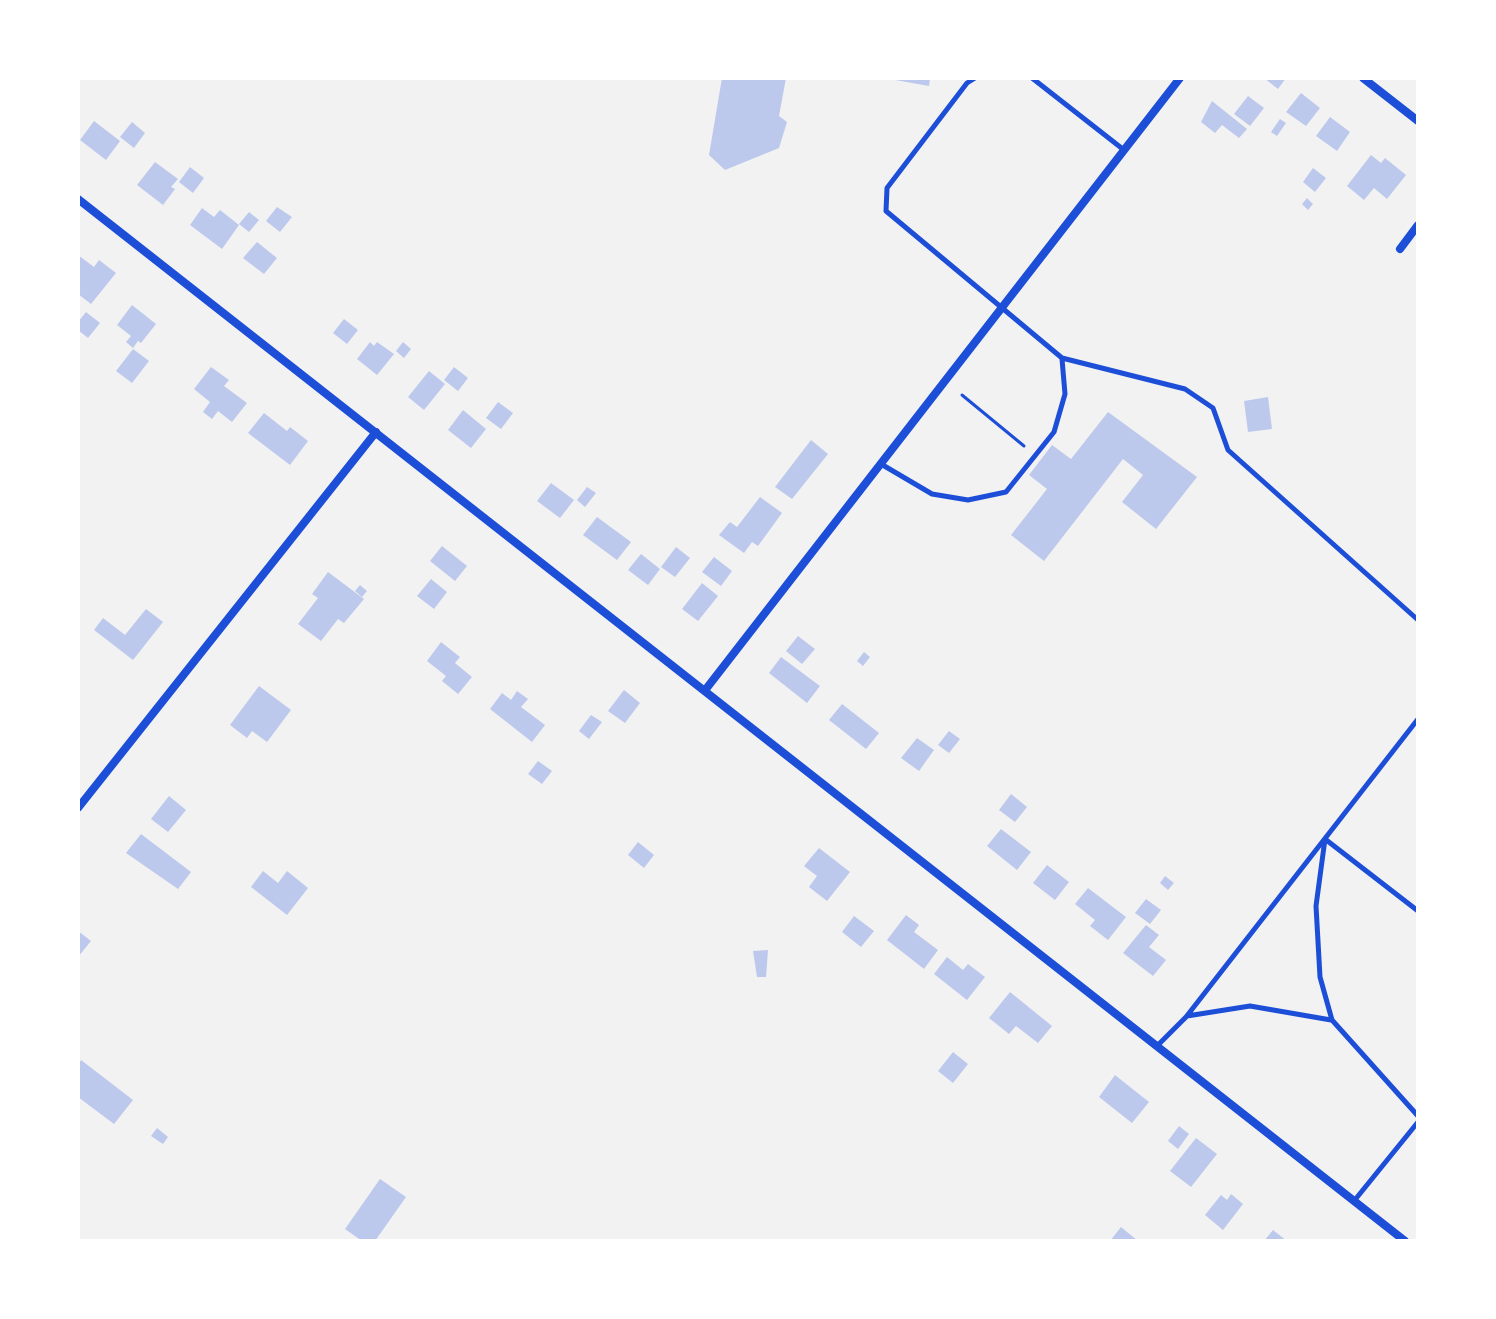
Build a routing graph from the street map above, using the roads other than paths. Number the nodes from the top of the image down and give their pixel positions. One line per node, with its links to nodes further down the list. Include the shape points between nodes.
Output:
1 (975, 78): 10 (lane, via 887,188 886,211)
2 (1032, 78): 6 (lane)
3 (1180, 78): 6 (street)
4 (1363, 78): 5 (street)
5 (1418, 121)
6 (1124, 150): 10 (street)
7 (78, 199): 12 (street)
8 (1418, 225): 9 (street)
9 (1400, 249)
10 (1001, 307): 11 (lane); 13 (street)
11 (1062, 358): 13 (lane, via 1065,394 1054,432 1006,492 968,500 932,494); 14 (lane, via 1185,389 1213,408 1228,450)
12 (376, 432): 15 (street); 17 (street)
13 (881, 463): 15 (street)
14 (1418, 620)
15 (706, 689): 22 (street)
16 (1418, 719): 18 (lane)
17 (78, 808)
18 (1325, 839): 19 (lane); 20 (lane); 21 (lane, via 1316,906 1320,977)
19 (1418, 911)
20 (1186, 1017): 21 (lane, via 1250,1006); 22 (lane)
21 (1332, 1020): 23 (lane)
22 (1157, 1047): 25 (street)
23 (1418, 1116)
24 (1418, 1122): 25 (lane)
25 (1354, 1201): 26 (street)
26 (1405, 1241)

